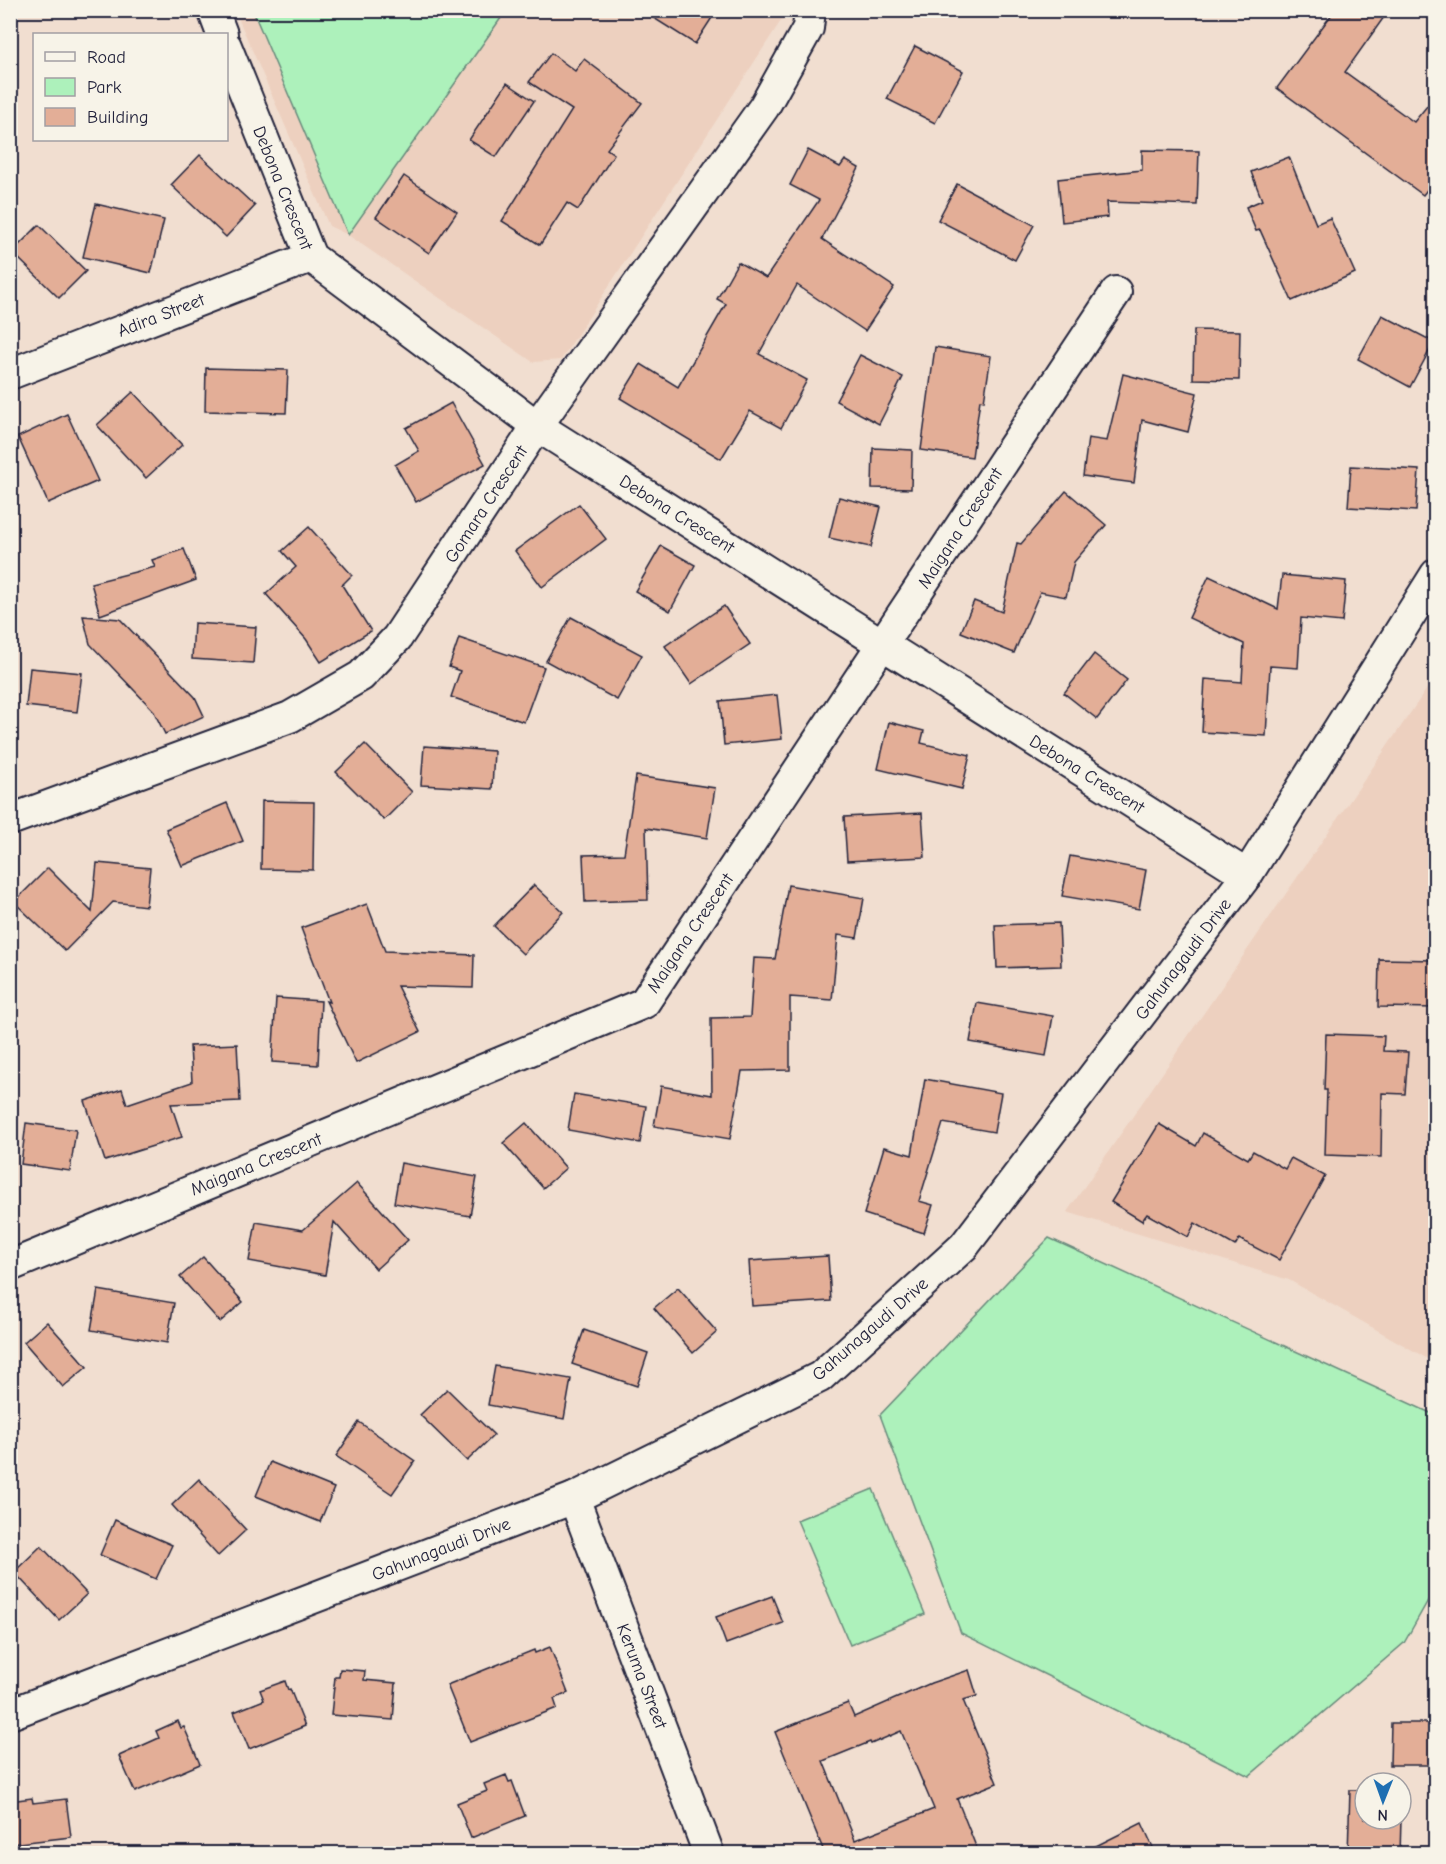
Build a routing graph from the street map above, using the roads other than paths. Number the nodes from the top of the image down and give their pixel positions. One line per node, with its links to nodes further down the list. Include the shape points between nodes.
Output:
1 (213, 10): 3 (street)
2 (810, 10): 8 (street, Gomara Crescent, via 808,28 764,107)
3 (222, 33)
4 (228, 51): 5 (street, Debona Crescent)
5 (311, 257): 7 (street, Adira Street); 8 (street, Debona Crescent)
6 (1116, 292): 10 (street, Maigana Crescent)
7 (10, 374)
8 (537, 426): 10 (street, Debona Crescent); 11 (street, Gomara Crescent, via 398,638 361,676 290,717)
9 (1436, 574): 12 (street, Gahunagaudi Drive)
10 (883, 644): 12 (street, Debona Crescent); 13 (street, Maigana Crescent, via 644,1003)
11 (10, 820)
12 (1247, 875): 14 (street, Gahunagaudi Drive, via 964,1246 820,1377)
13 (10, 1266)
14 (574, 1498): 15 (street, Gahunagaudi Drive); 16 (street, Keruma Street)
15 (12, 1709)
16 (710, 1854)

